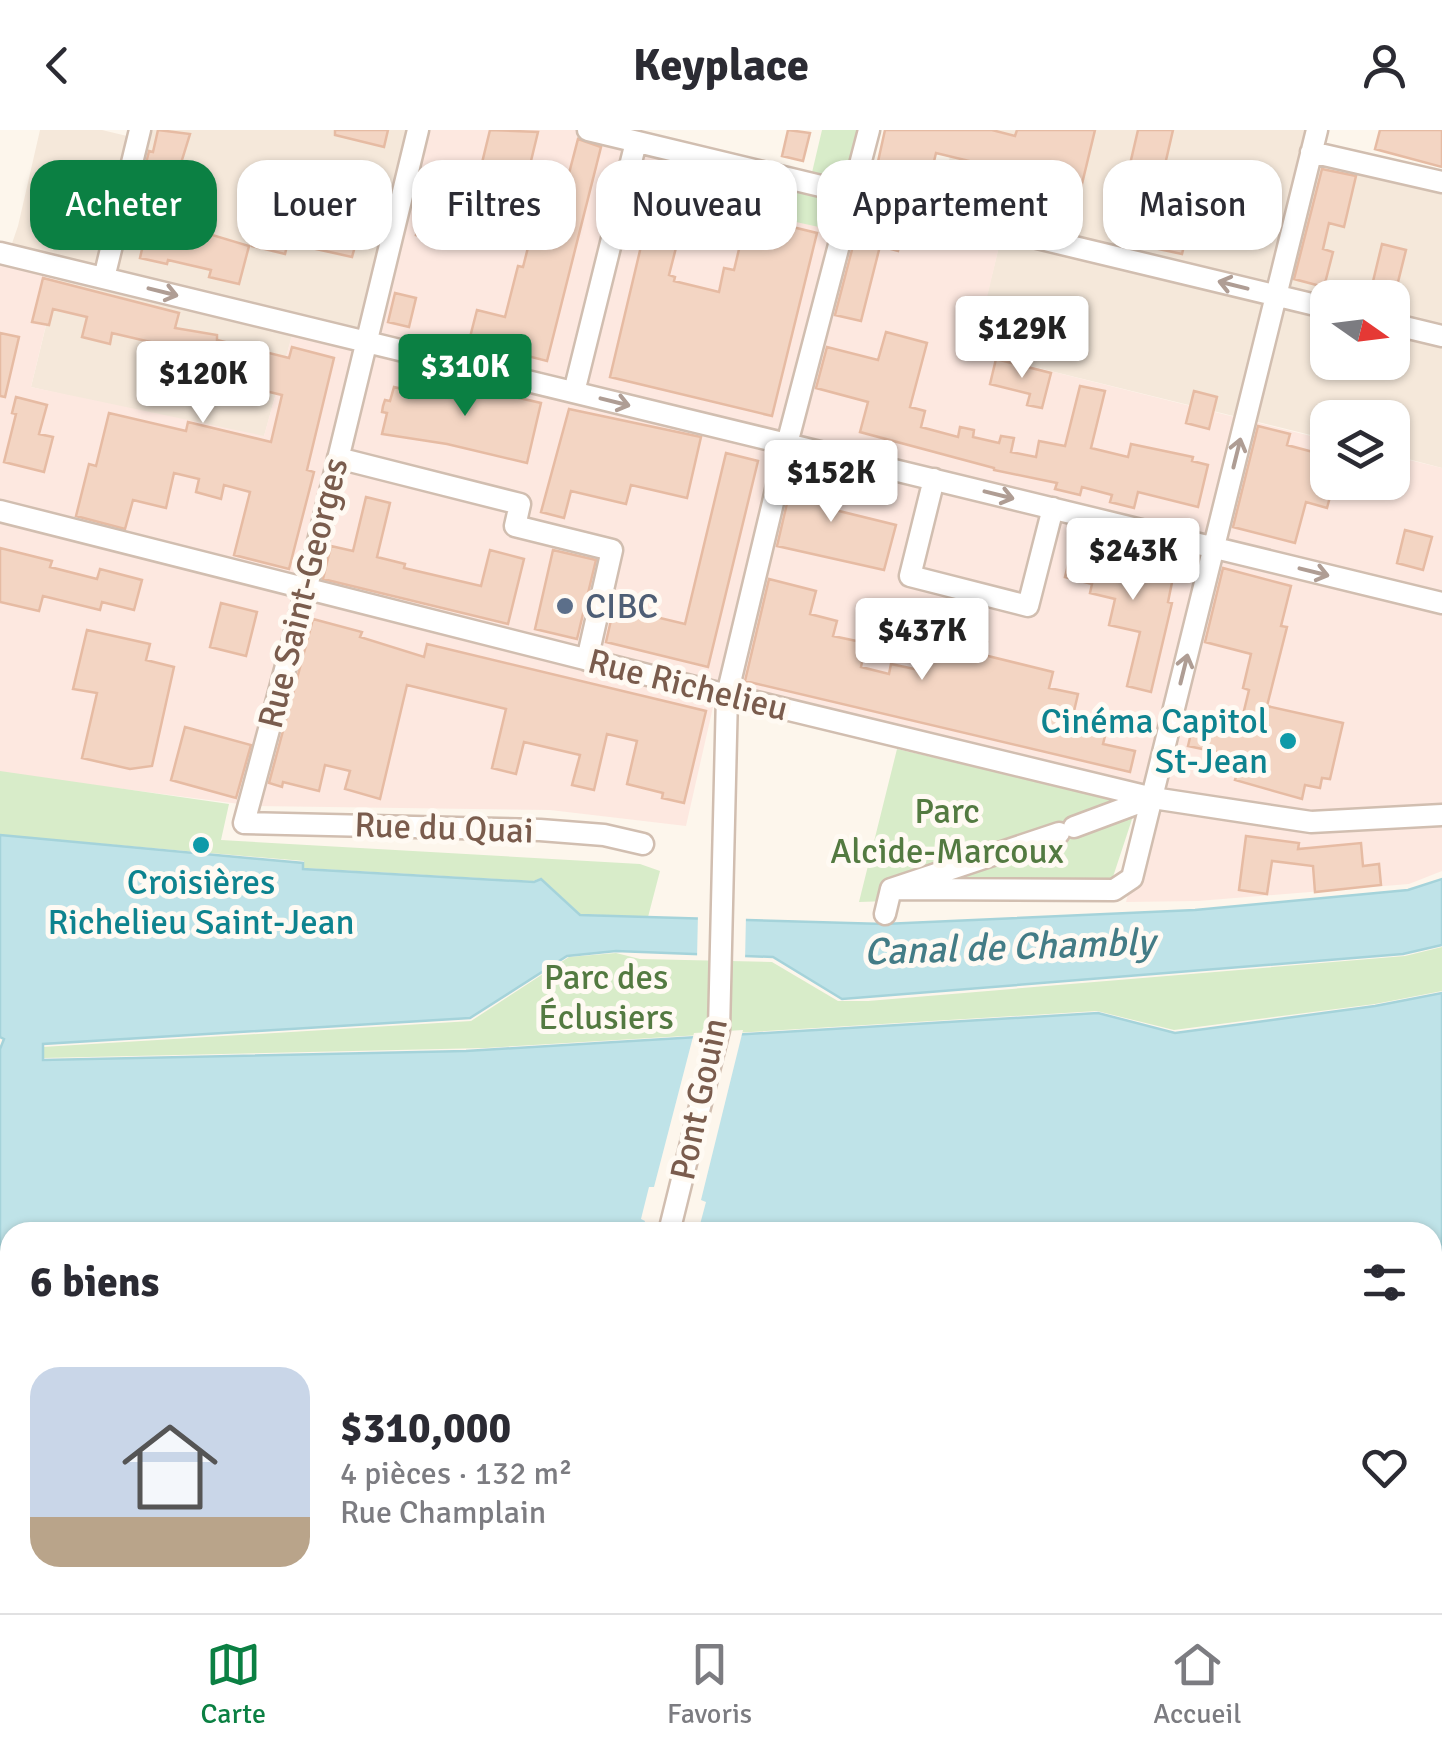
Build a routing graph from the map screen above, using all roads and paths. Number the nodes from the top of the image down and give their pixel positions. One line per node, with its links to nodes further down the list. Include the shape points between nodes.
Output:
1 (140, 130): 13 (street)
2 (418, 130): 18 (street, Rue Saint-Georges)
3 (869, 130): 7 (street, Pont Gouin)
4 (1317, 130): 6 (street)
5 (611, 134): 9 (street); 19 (street)
6 (1311, 152): 8 (street); 14 (street)
7 (862, 160)
8 (1442, 182)
9 (817, 184)
10 (1083, 249): 14 (street, one-way to 10)
11 (839, 250): 20 (street, Pont Gouin)
12 (0, 253): 13 (street)
13 (104, 278): 18 (street, one-way to 18)
14 (1276, 296): 15 (street); 25 (street, one-way to 14)
15 (1310, 304)
16 (1410, 328): 17 (street)
17 (1442, 336)
18 (367, 342): 19 (street); 21 (street, Rue Saint-Georges)
19 (574, 392): 20 (street, one-way to 20)
20 (787, 444): 22 (street); 29 (street, Pont Gouin)
21 (338, 458): 26 (street, Rue Saint-Georges); 28 (street, via 520,504 515,526 612,550)
22 (934, 480): 23 (street, one-way to 23); 23 (street, via 910,576 1028,606)
23 (1053, 508): 25 (street)
24 (0, 512): 26 (street, Rue Richelieu)
25 (1214, 548): 27 (street, one-way to 27); 30 (street, one-way to 25)
26 (306, 590): 28 (street, Rue Richelieu); 32 (street, Rue Saint-Georges)
27 (1442, 603)
28 (586, 660): 29 (street, Rue Richelieu)
29 (728, 696): 30 (street, Rue Richelieu); 36 (street, Pont Gouin, via 718,1043)
30 (1152, 798): 31 (street, Rue Richelieu, via 1311,822); 34 (street); 34 (street, via 1132,878 1114,890)
31 (1442, 815)
32 (244, 823): 33 (street, Rue du Quai, via 540,830)
33 (643, 844)
34 (890, 889): 35 (street)
35 (885, 914)
36 (671, 1222)

